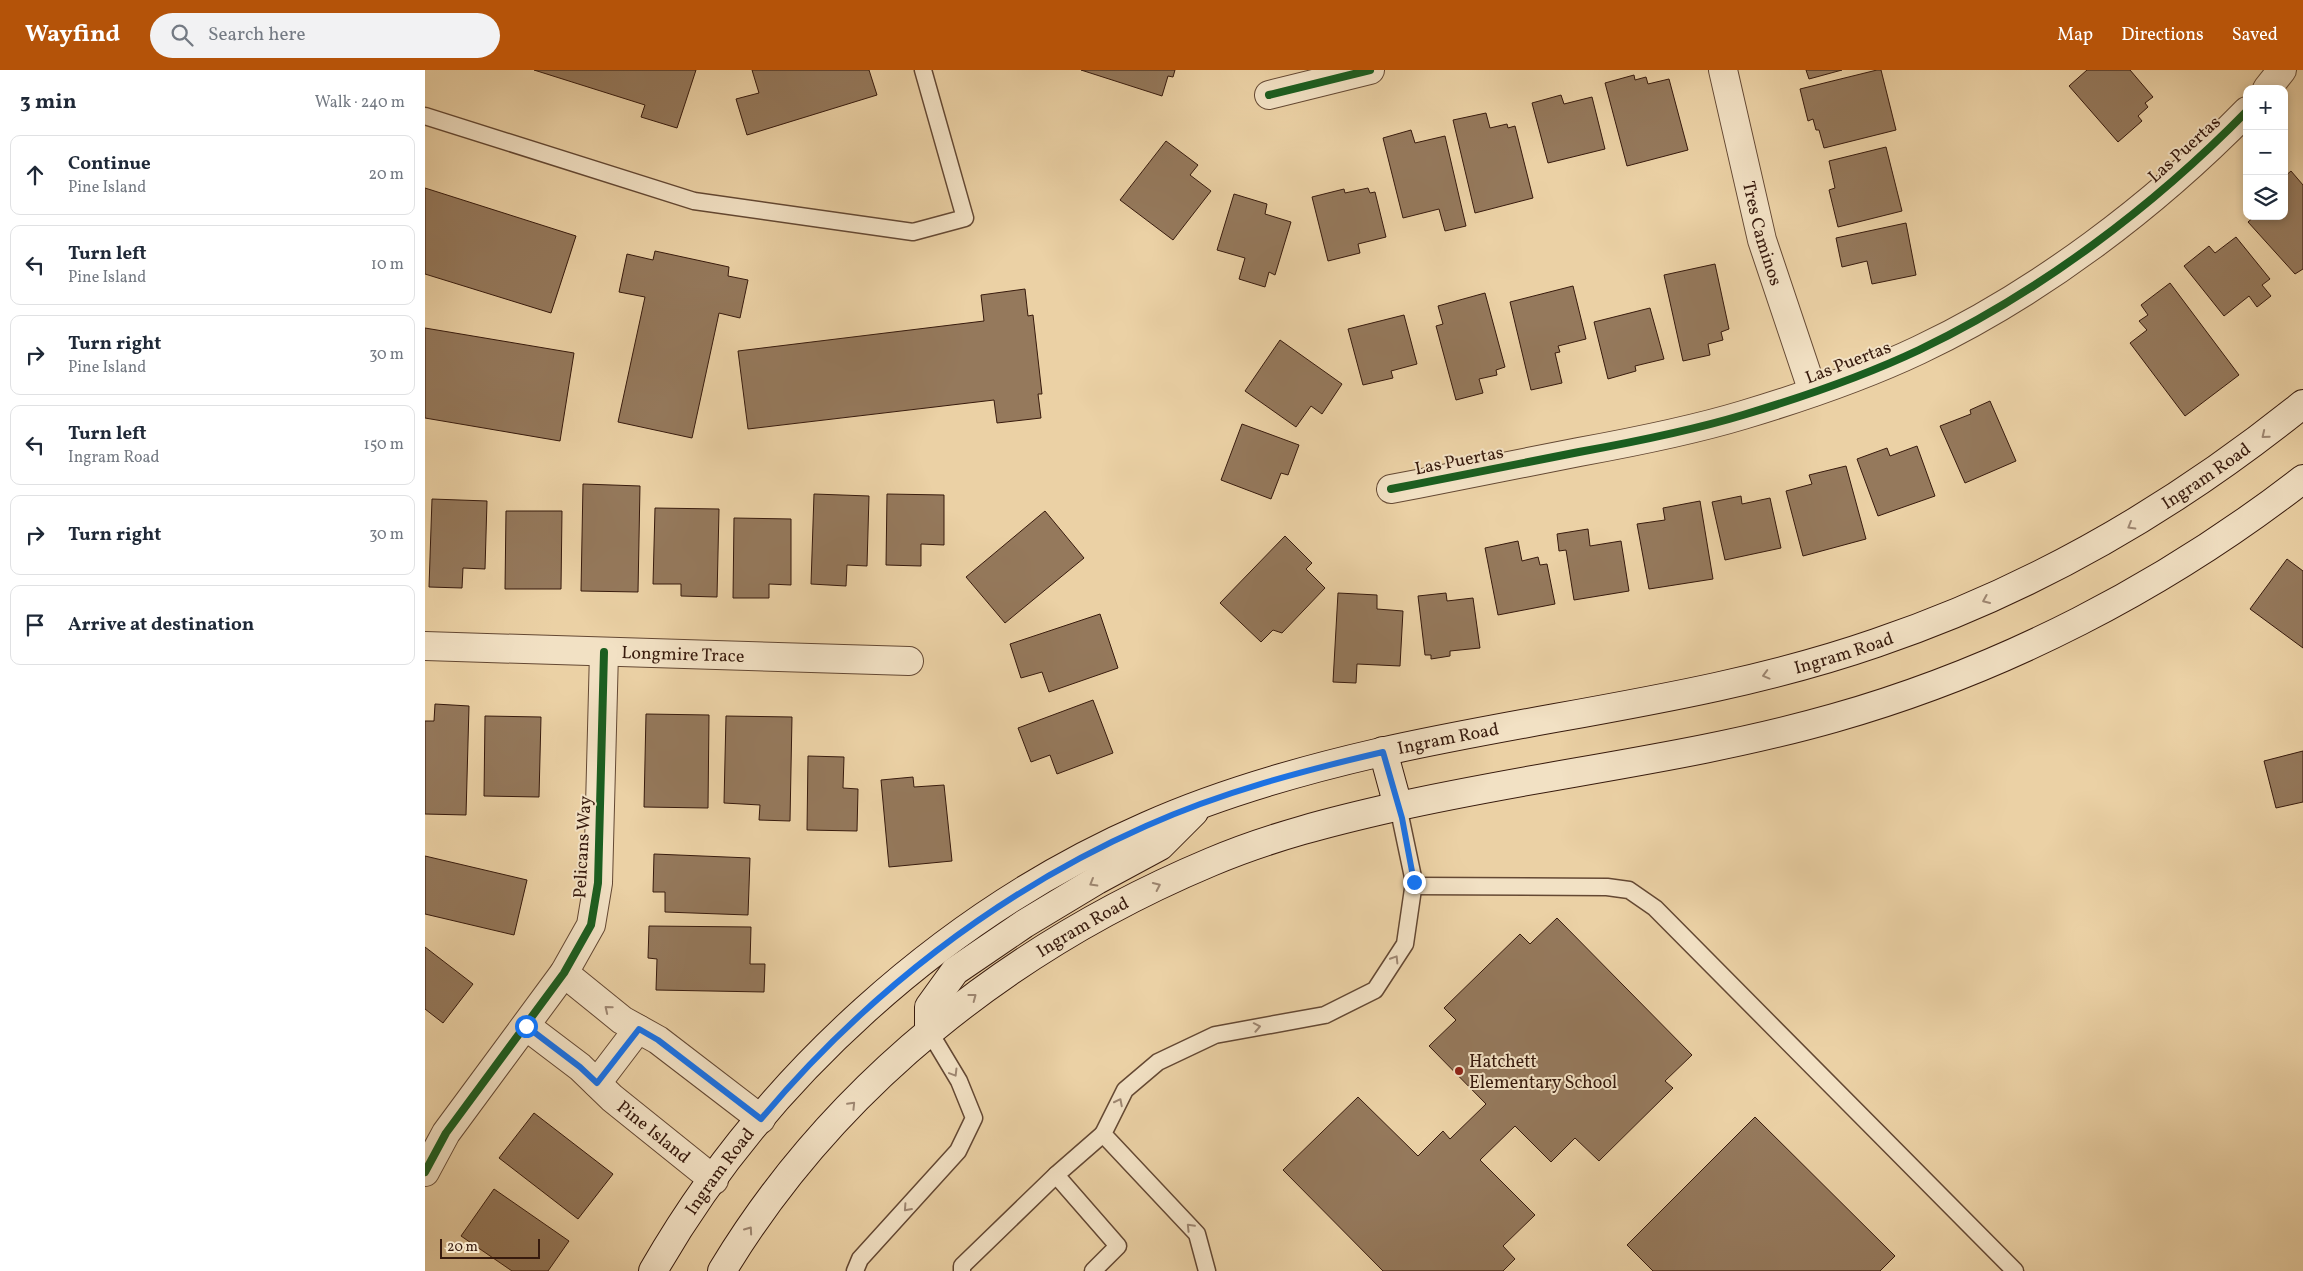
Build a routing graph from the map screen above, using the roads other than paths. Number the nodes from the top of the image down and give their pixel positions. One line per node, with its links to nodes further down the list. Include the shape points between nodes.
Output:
1 (923, 70): 8 (lane, via 965,218 913,232 694,201)
2 (1370, 70): 6 (main road)
3 (1723, 70): 9 (main road, Tres Caminos, via 1762,240)
4 (2282, 70): 5 (main road)
5 (2270, 85)
6 (1269, 96)
7 (2243, 115): 9 (main road, Las Puertas, via 2144,205 2033,284 1983,316 1919,350)
8 (425, 116)
9 (1813, 392): 12 (main road, Las Puertas, via 1689,430)
10 (2303, 404): 16 (main road, Ingram Road, one-way to 16, via 2199,484 2138,522 2077,557 1941,620 1873,645 1753,678)
11 (2303, 479): 18 (main road, Ingram Road, via 2173,570 2009,655 1939,683 1834,718 1713,748)
12 (1391, 489)
13 (425, 646): 14 (main road, Longmire Trace)
14 (604, 652): 15 (main road, Longmire Trace); 20 (main road, Pelicans Way, via 598,883 591,925)
15 (909, 661)
16 (1383, 752): 17 (main road, Ingram Road, via 1272,780); 18 (main road)
17 (1202, 804): 23 (main road, one-way to 23, via 1160,846 1024,924 955,971 929,1007); 25 (main road, Ingram Road, via 1097,849 1026,891 935,952 840,1032)
18 (1398, 806): 19 (lane); 23 (main road, Ingram Road, one-way to 18, via 1033,954 1092,918 1154,888 1215,860 1276,839)
19 (1414, 886): 26 (lane, one-way to 19, via 1125,1090 1158,1062 1215,1035 1325,1015 1375,990 1405,944); 36 (lane, via 1607,887 1629,890 1655,908)
20 (564, 973): 21 (main road, Pelicans Way); 22 (main road, one-way to 20, via 622,1020)
21 (526, 1026): 24 (main road, Pine Island); 27 (main road, Pelicans Way, via 446,1133)
22 (639, 1029): 24 (main road); 25 (main road)
23 (929, 1031): 31 (main road, Ingram Road, one-way to 23, via 768,1202 805,1157 881,1075); 32 (lane, one-way to 32, via 959,1081 973,1118 958,1151 860,1259)
24 (597, 1083): 29 (main road, Pine Island)
25 (761, 1119): 29 (main road, Ingram Road)
26 (1103, 1134): 28 (lane); 35 (lane, one-way to 26, via 1197,1234)
27 (425, 1172)
28 (1056, 1175): 33 (lane, via 962,1266); 34 (lane, via 1118,1246)
29 (713, 1180): 30 (main road, Ingram Road)
30 (653, 1271)
31 (723, 1271)
32 (855, 1271)
33 (962, 1271)
34 (1093, 1271)
35 (1207, 1271)
36 (2015, 1271)

